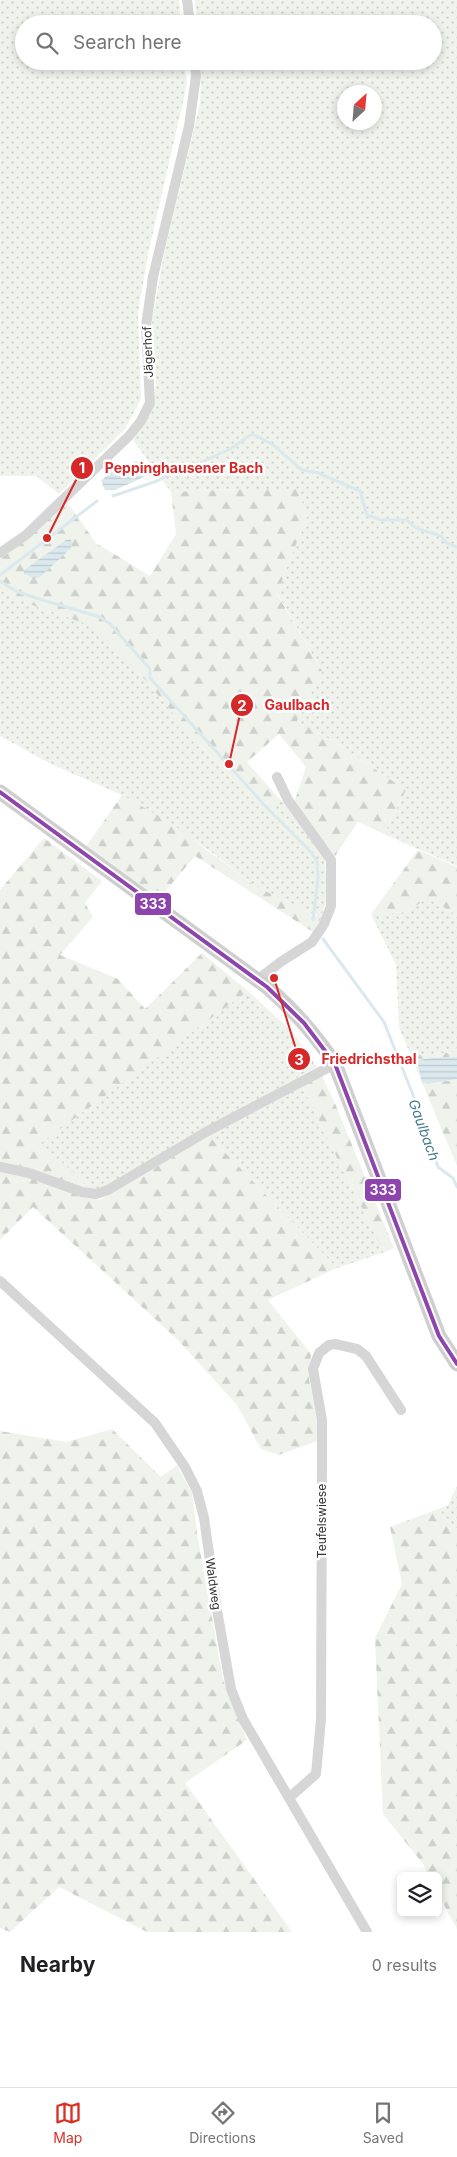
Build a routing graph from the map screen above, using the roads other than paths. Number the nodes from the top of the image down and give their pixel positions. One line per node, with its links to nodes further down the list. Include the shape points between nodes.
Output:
1 (187, 0): 2 (street)
2 (189, 15)
3 (196, 70): 4 (street, Jägerhof, via 188,126 153,277 146,326 150,403 142,421 129,436 26,535)
4 (0, 553)
5 (277, 778): 7 (street, via 288,800 331,860 331,906 312,942)
6 (0, 792): 7 (main road)
7 (257, 980): 8 (main road, via 291,1007 316,1035)
8 (334, 1064): 9 (street, via 96,1194); 11 (main road, via 440,1336)
9 (0, 1167)
10 (0, 1280): 13 (street, Waldweg, via 155,1423 185,1467 197,1491 204,1518 231,1689 243,1719)
11 (457, 1364)
12 (401, 1410): 13 (street, Teufelswiese, via 366,1356 357,1349 335,1344 319,1353 313,1369 322,1420 321,1718 316,1774)
13 (290, 1797): 14 (street, Waldweg)
14 (367, 1932)

